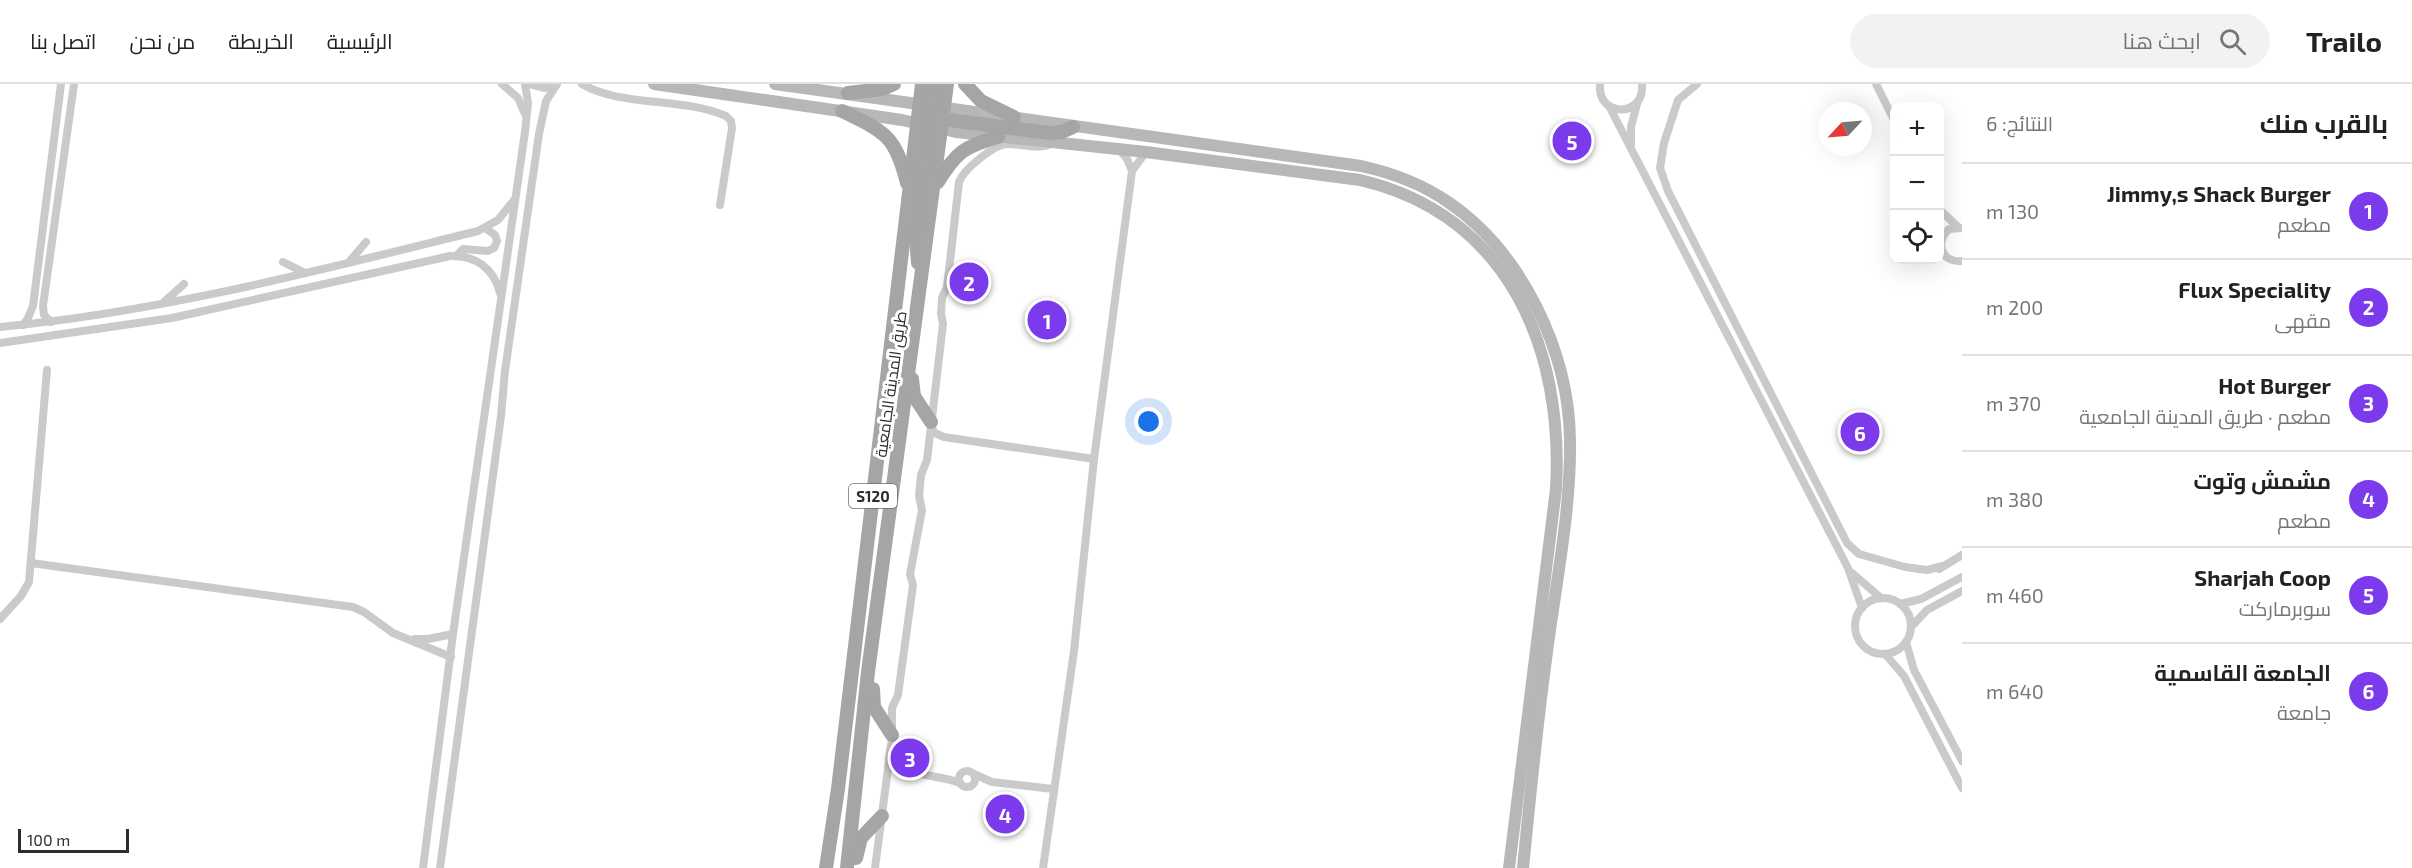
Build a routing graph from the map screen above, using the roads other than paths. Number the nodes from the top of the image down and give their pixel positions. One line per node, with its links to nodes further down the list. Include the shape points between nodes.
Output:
1 (61, 84): 56 (street)
2 (74, 84): 32 (street)
3 (502, 84): 25 (street, via 518,98)
4 (527, 84): 5 (street, via 544,88); 25 (street)
5 (556, 84): 65 (street, via 546,101 540,125)
6 (582, 84): 38 (street, via 601,93 671,102 726,116 732,128)
7 (654, 84): 21 (main road)
8 (775, 84): 18 (main road)
9 (894, 84): 18 (main road)
10 (922, 84): 23 (main road, طريق المدينة الجامعية / S120)
11 (934, 84): 23 (main road)
12 (947, 84): 23 (main road, طريق المدينة الجامعية / S120)
13 (965, 84): 24 (main road, via 981,101)
14 (1600, 84): 20 (street, via 1601,96)
15 (1696, 84): 70 (street, via 1681,96 1671,119 1660,168 1668,191 1843,532 1870,556 1924,575)
16 (1876, 84): 22 (street)
17 (1645, 86): 19 (street)
18 (848, 93): 23 (main road)
19 (1637, 103): 20 (street, via 1626,110); 30 (street, via 1631,127)
20 (1609, 106): 30 (street)
21 (842, 111): 23 (main road); 36 (main road, via 890,139)
22 (1890, 112)
23 (932, 117): 24 (main road); 26 (main road, via 1049,133); 27 (main road); 35 (main road, طريق المدينة الجامعية / S120); 36 (main road, طريق المدينة الجامعية / S120); 52 (main road, via 916,237)
24 (1014, 117): 26 (main road)
25 (527, 120): 37 (street)
26 (1073, 127): 106 (main road, via 1381,170 1418,184 1450,203 1486,234 1516,273 1558,364 1570,439 1568,488)
27 (998, 137): 28 (main road); 35 (main road, via 963,149)
28 (1053, 143): 29 (main road); 66 (street, via 1043,147 1001,145 966,170 959,182 947,287 942,298 943,324)
29 (1119, 149): 31 (main road); 34 (street)
30 (1632, 151): 72 (street)
31 (1146, 152): 34 (street); 105 (main road, via 1344,177 1396,190 1431,207 1464,231 1493,260 1520,301 1540,347 1551,388 1557,461)
32 (63, 155): 33 (street); 44 (street)
33 (70, 169)
34 (1132, 171): 69 (street)
35 (935, 186): 52 (main road, طريق المدينة الجامعية / S120)
36 (909, 191): 100 (main road, طريق المدينة الجامعية / S120)
37 (516, 196): 43 (street, via 502,216); 54 (street)
38 (720, 205)
39 (1940, 210): 45 (street)
40 (1941, 210): 42 (street)
41 (62, 226): 44 (street)
42 (1960, 227): 45 (street)
43 (484, 228): 47 (street, via 495,235 495,248 464,249); 49 (street)
44 (53, 232): 57 (street)
45 (1945, 232): 50 (street, via 1941,250 1950,260)
46 (366, 242): 49 (street)
47 (456, 256): 54 (street, via 486,267); 61 (street, via 172,318)
48 (283, 262): 51 (street)
49 (349, 262): 51 (street)
50 (1961, 262)
51 (303, 272): 55 (street)
52 (921, 276): 62 (main road, طريق المدينة الجامعية / S120)
53 (184, 284): 55 (street)
54 (501, 296): 63 (street)
55 (163, 304): 58 (street)
56 (32, 310): 57 (street, via 38,314); 59 (street)
57 (43, 311): 58 (street)
58 (51, 322): 59 (street)
59 (23, 325): 60 (street)
60 (0, 327)
61 (0, 343)
62 (909, 364): 66 (main road, via 914,396); 85 (main road, طريق المدينة الجامعية / S120)
63 (490, 368): 65 (street); 80 (street)
64 (47, 370): 71 (street)
65 (505, 371): 99 (street)
66 (931, 425): 67 (street, via 938,435); 68 (street)
67 (949, 438): 68 (street); 69 (street)
68 (928, 447): 86 (street, via 921,476 922,510 910,574 913,585 898,695 892,708)
69 (1094, 459): 96 (street, via 1074,651)
70 (1962, 555)
71 (31, 563): 78 (street, via 25,590); 81 (street, via 345,606 364,612)
72 (1848, 568): 75 (street); 77 (street)
73 (1962, 577): 76 (street, via 1921,599)
74 (1962, 591): 79 (street, via 1927,610)
75 (1881, 598): 76 (street); 77 (street)
76 (1900, 604): 79 (street)
77 (1862, 608): 83 (street, via 1856,623 1859,639 1871,651)
78 (0, 619)
79 (1911, 627): 82 (street)
80 (453, 633): 81 (street); 84 (street)
81 (405, 639): 84 (street)
82 (1906, 642): 83 (street); 88 (street, via 1914,670)
83 (1885, 654): 95 (street, via 1904,676)
84 (451, 657): 98 (street)
85 (868, 672): 86 (main road, via 873,704); 101 (main road, طريق المدينة الجامعية / S120)
86 (892, 735): 87 (street)
87 (889, 759): 89 (street); 92 (street)
88 (1962, 761)
89 (907, 771): 91 (street); 92 (street)
90 (974, 774): 91 (street, via 965,771); 93 (street); 94 (street)
91 (960, 779): 94 (street, via 966,787)
92 (887, 780): 97 (street)
93 (992, 782): 94 (street); 96 (street)
94 (972, 785)
95 (1962, 788)
96 (1053, 789): 104 (street)
97 (882, 816): 102 (main road, via 859,841); 103 (street)
98 (423, 868)
99 (440, 868)
100 (826, 868)
101 (847, 868)
102 (852, 868)
103 (875, 868)
104 (1043, 868)
105 (1509, 868)
106 (1523, 868)

